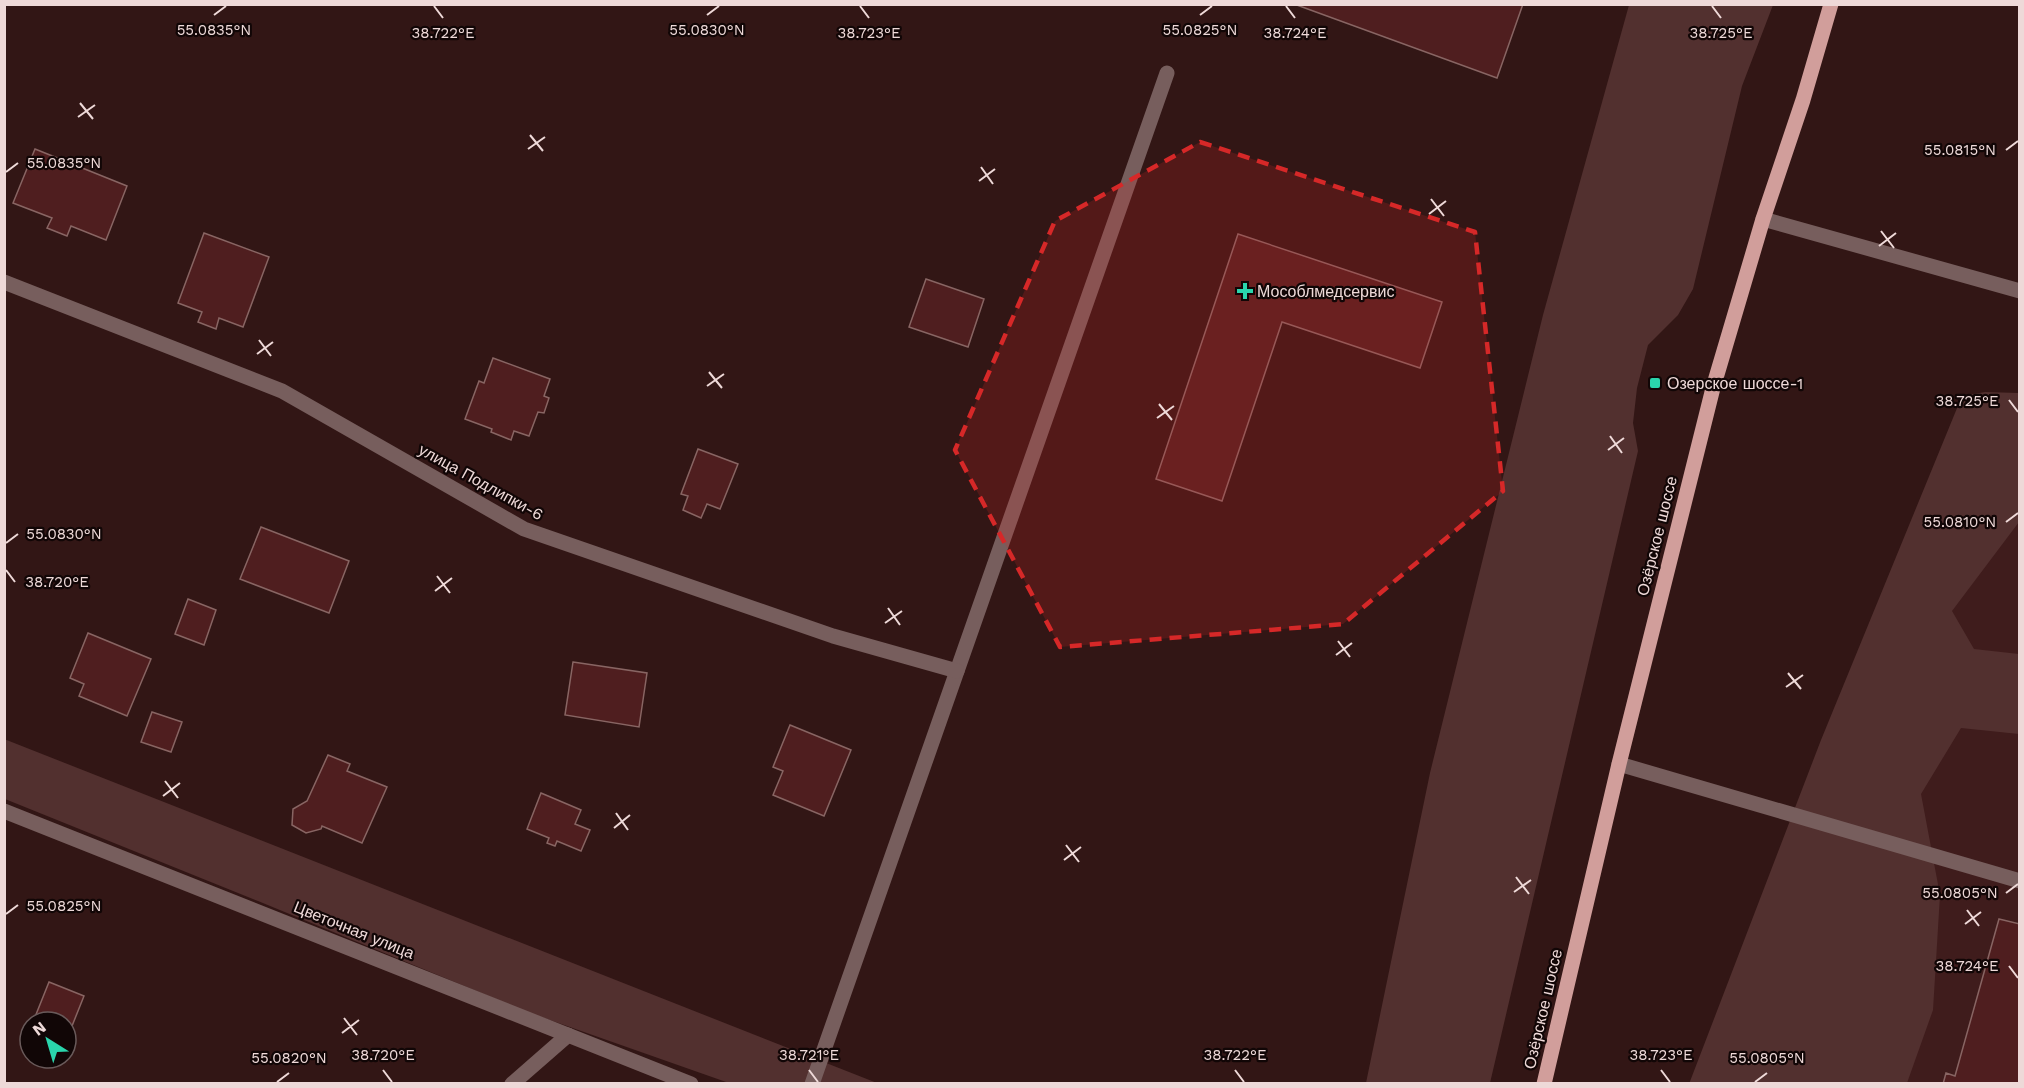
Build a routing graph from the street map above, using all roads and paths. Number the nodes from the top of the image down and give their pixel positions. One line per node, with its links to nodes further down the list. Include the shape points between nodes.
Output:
1 (1831, 4): 3 (main road, Озёрское шоссе)
2 (1167, 73): 6 (street)
3 (1763, 219): 5 (street); 7 (main road, Озёрское шоссе, via 1710,399)
4 (4, 282): 6 (street, улица Подлипки-6, via 282,391 524,529 833,636)
5 (2019, 291)
6 (957, 671): 13 (street)
7 (1619, 764): 9 (street); 14 (main road, Озёрское шоссе)
8 (4, 811): 10 (street, Цветочная улица)
9 (2019, 881)
10 (568, 1035): 11 (street); 12 (street, Цветочная улица)
11 (512, 1083)
12 (691, 1083)
13 (812, 1083)
14 (1544, 1083)

